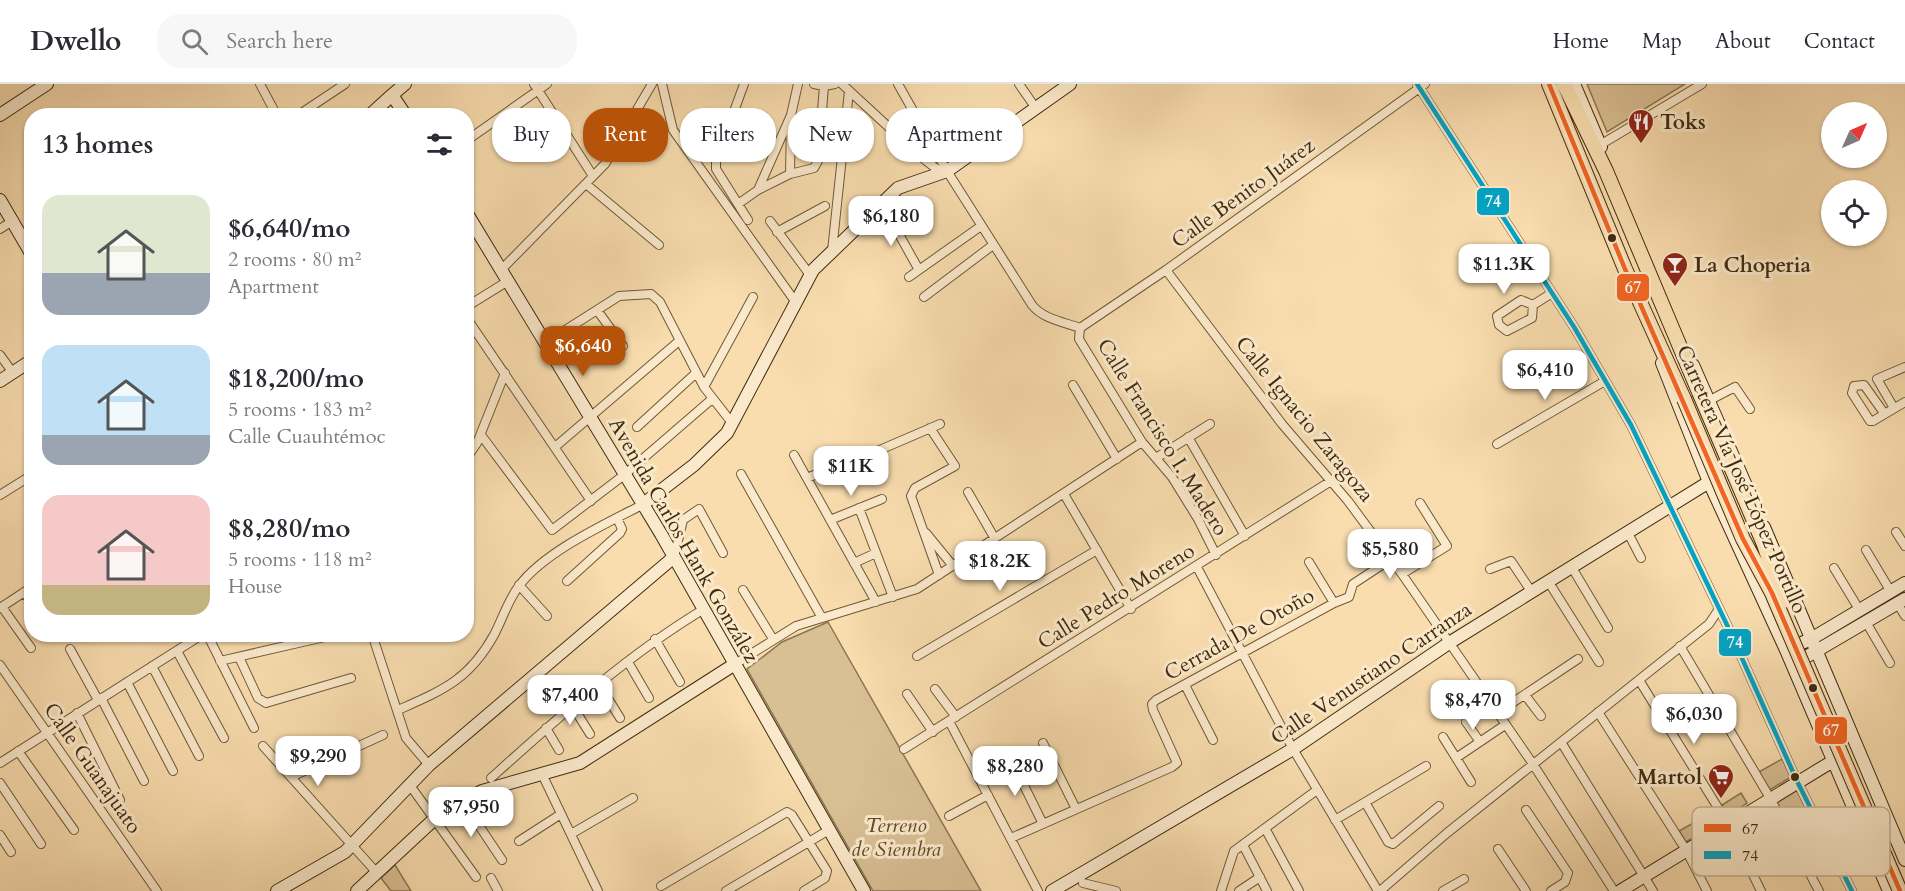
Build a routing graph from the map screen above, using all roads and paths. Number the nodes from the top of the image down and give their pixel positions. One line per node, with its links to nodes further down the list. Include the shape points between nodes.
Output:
1 (47, 84): 32 (main road)
2 (260, 84): 27 (street)
3 (345, 84): 28 (street)
4 (405, 84): 25 (main road)
5 (547, 84): 23 (street)
6 (652, 84): 40 (street, via 605,164)
7 (662, 84): 68 (street, via 673,130)
8 (744, 84): 45 (street, via 716,161 716,169)
9 (798, 84): 31 (street)
10 (814, 84): 22 (street)
11 (835, 84): 22 (street)
12 (842, 84): 24 (street)
13 (898, 84): 38 (street, Calle Francisco I. Madero)
14 (1018, 84): 26 (street)
15 (1070, 84): 26 (main road)
16 (1543, 84): 41 (main road, via 1573,156)
17 (1549, 84): 41 (main road, Carretera Vía José López Portillo)
18 (1564, 84): 37 (main road, Carretera Vía José López Portillo)
19 (1574, 84): 35 (main road)
20 (1702, 84): 35 (street)
21 (1420, 85): 60 (street, Calle Benito Juárez); 64 (street)
22 (824, 86): 39 (street, via 818,161 814,168)
23 (536, 87): 34 (street); 40 (street)
24 (849, 91): 38 (street, via 920,156); 58 (street)
25 (392, 95): 29 (main road); 30 (main road)
26 (1035, 107): 38 (main road)
27 (273, 108)
28 (309, 108)
29 (378, 108)
30 (401, 108)
31 (792, 108)
32 (0, 116)
33 (788, 120): 43 (street)
34 (474, 135)
35 (1600, 145): 37 (main road)
36 (790, 162): 39 (street)
37 (1606, 171): 89 (main road, Carretera Vía José López Portillo)
38 (945, 172): 52 (street, Calle Francisco I. Madero); 58 (main road, via 898,188)
39 (790, 174): 43 (street)
40 (593, 176): 42 (street)
41 (1588, 180): 71 (main road, Carretera Vía José López Portillo)
42 (586, 184): 56 (street); 61 (street)
43 (758, 190): 45 (street)
44 (0, 200): 48 (main road)
45 (738, 204): 49 (street)
46 (825, 206): 54 (street)
47 (886, 211): 59 (street)
48 (14, 220): 53 (street); 55 (main road)
49 (748, 220)
50 (770, 221): 54 (street)
51 (474, 225): 61 (main road, Avenida Carlos Hank González)
52 (981, 226): 57 (street, Calle Francisco I. Madero); 59 (street)
53 (0, 229)
54 (777, 232): 62 (street)
55 (24, 239)
56 (659, 245)
57 (993, 245): 66 (street); 72 (street, Calle Francisco I. Madero, via 1037,312)
58 (832, 251): 62 (main road)
59 (919, 270): 63 (street)
60 (1166, 270): 72 (street, Calle Benito Juárez); 116 (street, Calle Ignacio Zaragoza, via 1282,424)
61 (505, 275): 67 (street); 75 (main road, Avenida Carlos Hank González)
62 (810, 275): 68 (main road)
63 (909, 277)
64 (1552, 293): 69 (street); 85 (street)
65 (753, 297): 87 (street)
66 (924, 297)
67 (474, 300)
68 (797, 304): 96 (main road)
69 (1533, 305): 69 (street, via 1521,300 1500,312 1499,325 1513,330 1532,318)
70 (597, 310): 74 (street, via 619,296 651,294 660,302); 75 (street); 76 (street)
71 (1645, 314): 117 (main road); 270 (main road, Carretera Vía José López Portillo, bridge)
72 (1080, 328): 103 (street, Calle Francisco I. Madero, via 1079,339)
73 (474, 329): 82 (street)
74 (679, 341): 81 (street); 95 (street)
75 (545, 343): 95 (main road, Avenida Carlos Hank González)
76 (623, 346)
77 (0, 355): 80 (street)
78 (24, 365): 80 (main road)
79 (1905, 367): 83 (street)
80 (13, 373): 84 (main road)
81 (696, 373): 87 (street); 99 (street)
82 (505, 374): 101 (street); 106 (street)
83 (1877, 379): 88 (street); 92 (street)
84 (0, 381)
85 (1605, 381): 104 (street); 125 (street)
86 (1073, 385): 111 (street)
87 (704, 387): 90 (street)
88 (1867, 387): 94 (street); 94 (street, via 1858,384 1851,389 1868,419 1873,421)
89 (1705, 396): 93 (street, via 1735,387); 177 (main road); 271 (main road, Carretera Vía José López Portillo, bridge)
90 (712, 399): 96 (street); 113 (street)
91 (1905, 402): 92 (street)
92 (1894, 408): 94 (street)
93 (1750, 409)
94 (1884, 413)
95 (590, 418): 106 (street); 113 (main road, Avenida Carlos Hank González)
96 (732, 423): 124 (main road, via 727,433 694,465)
97 (940, 423): 100 (street)
98 (1210, 424): 102 (street)
99 (637, 427)
100 (930, 428): 107 (street); 129 (street, via 955,466 912,491)
101 (481, 435): 105 (street); 122 (street, via 552,530)
102 (1188, 437): 110 (street); 132 (street)
103 (1142, 442): 110 (street, Calle Francisco I. Madero); 111 (street)
104 (1497, 444)
105 (474, 446)
106 (555, 447): 122 (street)
107 (875, 452)
108 (794, 455): 114 (street)
109 (863, 455): 114 (street)
110 (1156, 458): 139 (street, Calle Francisco I. Madero, via 1198,519)
111 (1118, 459): 119 (street)
112 (741, 474): 171 (street)
113 (624, 475): 122 (street); 124 (main road, Avenida Carlos Hank González)
114 (807, 478): 128 (street)
115 (24, 480): 120 (street)
116 (1331, 481): 132 (street, Calle Pedro Moreno); 142 (street, Calle Ignacio Zaragoza)
117 (1709, 482): 125 (main road, Calle Venustiano Carranza); 187 (main road)
118 (968, 492): 133 (street)
119 (1064, 494): 133 (street); 135 (street)
120 (0, 495)
121 (882, 499): 126 (street)
122 (591, 501)
123 (1420, 502): 150 (street, via 1447,546)
124 (642, 505): 127 (street); 140 (main road, Avenida Carlos Hank González)
125 (1670, 505): 130 (main road, Calle Venustiano Carranza); 167 (street)
126 (859, 508): 128 (street); 138 (street)
127 (617, 518): 153 (street, via 621,533); 155 (street, via 561,549)
128 (830, 520): 144 (street)
129 (924, 531): 145 (street); 151 (street)
130 (1627, 531): 141 (street); 146 (main road, Calle Venustiano Carranza)
131 (1896, 532): 134 (street)
132 (1245, 536): 139 (street, Calle Pedro Moreno)
133 (995, 539): 145 (street)
134 (1905, 546)
135 (1097, 550): 166 (street); 191 (street)
136 (1866, 550): 158 (street)
137 (723, 553): 140 (street, via 699,509 683,520)
138 (876, 553): 144 (street); 160 (street)
139 (1216, 555): 147 (street, Calle Pedro Moreno)
140 (674, 557): 165 (main road, Avenida Carlos Hank González); 246 (main road)
141 (1641, 558)
142 (1390, 559): 150 (street, Calle Ignacio Zaragoza); 163 (street, Cerrada De Otoño, via 1353,584 1349,597)
143 (1309, 562): 163 (street)
144 (854, 563): 162 (street)
145 (953, 566): 151 (street)
146 (1571, 566): 152 (main road, Calle Venustiano Carranza); 173 (street)
147 (1197, 567): 166 (street, Calle Pedro Moreno); 190 (street, Calle Francisco I. Madero)
148 (1834, 568): 168 (street)
149 (1490, 569): 157 (street, via 1511,561)
150 (1402, 574): 183 (street, Calle Ignacio Zaragoza)
151 (939, 575): 160 (street, via 917,589)
152 (1548, 580): 157 (main road, Calle Venustiano Carranza); 196 (street)
153 (567, 581)
154 (1905, 584): 158 (main road)
155 (519, 585): 169 (street); 214 (street, via 493,637 470,670 439,692)
156 (743, 591): 176 (street)
157 (1531, 591): 183 (main road, Calle Venustiano Carranza)
158 (1891, 592): 168 (main road)
159 (24, 593): 164 (street)
160 (893, 597): 162 (street)
161 (1901, 601): 170 (street); 172 (main road)
162 (876, 602): 171 (street)
163 (1334, 603): 190 (street, Cerrada De Otoño)
164 (1, 608): 174 (street)
165 (704, 609): 175 (street); 198 (main road, Avenida Carlos Hank González)
166 (1131, 609): 220 (street, Calle Pedro Moreno)
167 (1719, 609): 184 (street, via 1708,624); 253 (street)
168 (1860, 611): 177 (main road)
169 (547, 616)
170 (1905, 616)
171 (822, 618): 176 (street)
172 (1866, 622): 189 (main road); 197 (street)
173 (1608, 628)
174 (24, 639)
175 (655, 639): 195 (street); 205 (street)
176 (773, 639): 198 (street)
177 (1811, 639): 187 (main road); 189 (main road)
178 (26, 642): 185 (street)
179 (192, 642): 188 (street)
180 (209, 642): 194 (street)
181 (303, 642): 192 (street)
182 (375, 642): 214 (street)
183 (1449, 643): 217 (street, Calle Ignacio Zaragoza); 237 (main road, Calle Venustiano Carranza)
184 (1680, 646): 203 (street); 260 (street)
185 (31, 648)
186 (70, 650): 212 (street)
187 (1786, 650): 200 (main road)
188 (177, 651): 201 (street); 230 (street)
189 (1816, 652): 200 (main road); 272 (main road)
190 (1243, 654): 207 (street, Cerrada De Otoño); 237 (street, Calle Francisco I. Madero)
191 (917, 656)
192 (239, 657): 194 (street); 202 (street, via 258,698 266,703)
193 (1578, 659): 210 (street)
194 (220, 661): 223 (street)
195 (628, 662): 206 (street); 211 (street)
196 (1599, 662)
197 (1890, 663)
198 (735, 664): 249 (main road, via 580,763); 282 (main road, Avenida Carlos Hank González)
199 (0, 665): 226 (street, Calle Guanajuato)
200 (1793, 665): 243 (main road)
201 (152, 666): 204 (street); 240 (street)
202 (351, 678)
203 (1639, 680): 215 (street); 265 (street)
204 (127, 682): 212 (street); 248 (street)
205 (680, 682)
206 (599, 684): 213 (street); 219 (street)
207 (1185, 685): 231 (street); 273 (street, Cerrada De Otoño, via 1152,704 1177,763)
208 (935, 689): 220 (street)
209 (907, 694): 225 (street)
210 (1525, 695): 217 (street); 218 (street)
211 (649, 698)
212 (100, 699): 216 (street); 252 (street)
213 (572, 705): 224 (street); 227 (street)
214 (398, 710): 246 (street, via 406,738)
215 (1598, 712): 233 (street); 295 (street)
216 (77, 713): 226 (street); 261 (street)
217 (1497, 713): 222 (street, Calle Ignacio Zaragoza)
218 (1541, 716)
219 (620, 718)
220 (953, 719): 225 (street, Calle Pedro Moreno); 258 (street)
221 (1466, 722): 232 (street)
222 (1505, 725): 232 (street); 245 (street, Calle Ignacio Zaragoza)
223 (254, 728)
224 (546, 728): 238 (street); 251 (street)
225 (933, 732): 236 (street, Calle Pedro Moreno)
226 (45, 733): 239 (street); 315 (street, Calle Guanajuato)
227 (590, 734)
228 (382, 735): 250 (street)
229 (1443, 737): 241 (street)
230 (224, 738)
231 (1214, 740)
232 (1480, 742): 241 (street)
233 (1561, 742): 245 (street); 302 (street)
234 (1043, 743): 273 (street)
235 (263, 746): 250 (street)
236 (904, 749)
237 (1293, 749): 257 (street, Calle Francisco I. Madero); 312 (main road, Calle Venustiano Carranza)
238 (560, 750)
239 (18, 751): 244 (street); 281 (street)
240 (199, 756)
241 (1456, 758): 254 (street)
242 (1011, 759): 279 (street)
243 (1833, 762): 253 (main road); 269 (main road)
244 (0, 763)
245 (1533, 764): 330 (street); 334 (street, Calle Ignacio Zaragoza)
246 (429, 765): 256 (main road)
247 (1425, 766): 263 (street)
248 (173, 771)
249 (542, 774): 262 (main road, via 482,791); 275 (street)
250 (291, 777): 290 (street)
251 (491, 778)
252 (144, 781)
253 (1797, 781): 260 (main road); 268 (street)
254 (1471, 782)
255 (0, 783): 289 (street)
256 (409, 784): 277 (street); 290 (main road)
257 (1317, 790): 278 (street, Calle Francisco I. Madero); 283 (street)
258 (988, 795): 276 (street); 286 (street)
259 (633, 798): 284 (street)
260 (1770, 798): 266 (main road); 267 (street)
261 (120, 800)
262 (462, 801): 277 (main road); 297 (street)
263 (1365, 802): 264 (street, via 1388,842 1393,844); 278 (street)
264 (1439, 806)
265 (1717, 807)
266 (1755, 807)
267 (1775, 807)
268 (1810, 807)
269 (1852, 807)
270 (1864, 807)
271 (1873, 807)
272 (1882, 807)
273 (1076, 809): 279 (street)
274 (1526, 810): 333 (street, via 1568,873 1565,882)
275 (561, 814): 284 (street); 287 (street)
276 (949, 816)
277 (435, 817): 301 (main road); 308 (street)
278 (1335, 820): 330 (street, Calle Francisco I. Madero)
279 (1043, 824): 286 (street)
280 (1890, 825): 298 (main road)
281 (74, 830)
282 (829, 830): 288 (street); 322 (main road, Avenida Carlos Hank González)
283 (1266, 830): 291 (street); 329 (street)
284 (571, 834): 319 (street)
285 (0, 835): 296 (street)
286 (1011, 838): 323 (street)
287 (519, 841)
288 (807, 842): 314 (street, via 788,813); 320 (street); 321 (street, via 828,875)
289 (42, 844)
290 (354, 844): 301 (street); 316 (main road)
291 (1243, 845): 309 (street); 326 (street, via 1234,851)
292 (1692, 845): 295 (main road)
293 (1890, 847): 313 (main road, Carretera Vía José López Portillo, bridge)
294 (1498, 849): 332 (street)
295 (1686, 849): 299 (street); 302 (main road)
296 (11, 852)
297 (502, 860)
298 (1905, 860)
299 (1692, 861)
300 (1890, 868): 342 (main road, Carretera Vía José López Portillo, bridge)
301 (377, 873): 317 (main road)
302 (1644, 875): 335 (main road); 336 (street)
303 (1700, 876): 337 (street)
304 (1754, 876): 338 (street)
305 (1811, 876): 339 (street)
306 (1844, 876): 340 (street)
307 (1882, 876): 341 (main road)
308 (476, 877)
309 (1260, 877): 327 (street); 328 (street)
310 (491, 878): 318 (street)
311 (1464, 879): 331 (street)
312 (1084, 883): 324 (main road, Calle Venustiano Carranza); 325 (street)
313 (1905, 884)
314 (661, 886)
315 (158, 891)
316 (277, 891)
317 (357, 891)
318 (498, 891)
319 (598, 891)
320 (726, 891)
321 (804, 891)
322 (864, 891)
323 (1038, 891)
324 (1052, 891)
325 (1116, 891)
326 (1221, 891)
327 (1239, 891)
328 (1267, 891)
329 (1299, 891)
330 (1379, 891)
331 (1443, 891)
332 (1526, 891)
333 (1551, 891)
334 (1614, 891)
335 (1620, 891)
336 (1653, 891)
337 (1707, 891)
338 (1761, 891)
339 (1819, 891)
340 (1852, 891)
341 (1888, 891)
342 (1900, 891)

